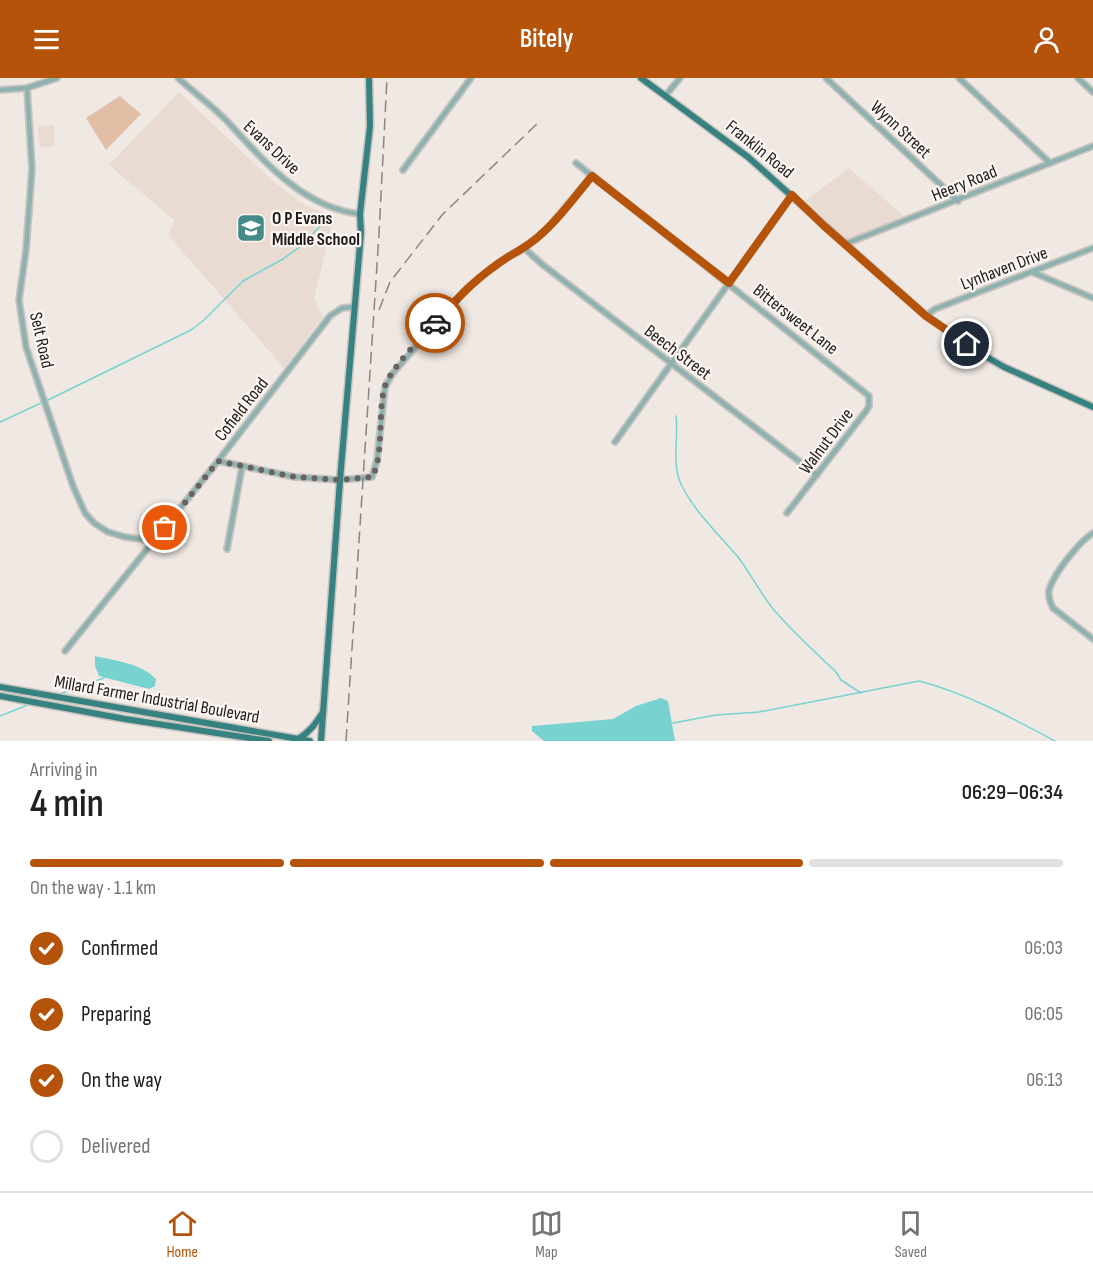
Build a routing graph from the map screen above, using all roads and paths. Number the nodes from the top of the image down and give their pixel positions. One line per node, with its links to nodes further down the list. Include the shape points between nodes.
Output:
1 (57, 78): 10 (street)
2 (178, 78): 21 (street, Evans Drive, via 292,185 327,206)
3 (369, 78): 21 (main road, via 370,126)
4 (471, 78): 17 (street)
5 (641, 78): 13 (main road, Franklin Road)
6 (680, 78): 13 (street)
7 (826, 78): 20 (street, Wynn Street)
8 (959, 78): 16 (street)
9 (1078, 78): 12 (street)
10 (27, 88): 11 (street); 40 (street, Selt Road, via 32,169 19,300 26,347 85,513 108,532)
11 (0, 90)
12 (1093, 92)
13 (666, 94): 19 (main road, Franklin Road)
14 (1093, 146): 16 (street, Heery Road)
15 (576, 163): 18 (street, Bittersweet Lane)
16 (1050, 163): 20 (street, Heery Road)
17 (403, 170)
18 (592, 176): 23 (street, via 556,220); 26 (street, Bittersweet Lane)
19 (792, 195): 22 (main road, Franklin Road); 26 (street)
20 (958, 201): 22 (street, Heery Road)
21 (360, 214): 28 (main road)
22 (845, 244): 29 (main road, Franklin Road)
23 (524, 248): 30 (street, Beech Street); 37 (street, via 466,289 393,373 382,400 374,473 372,477)
24 (1093, 248): 25 (street, Lynhaven Drive)
25 (1032, 272): 27 (street); 29 (street, Lynhaven Drive, via 935,309)
26 (729, 283): 30 (street); 31 (street, Bittersweet Lane)
27 (1093, 298)
28 (354, 307): 34 (street, Cofield Road, via 342,308 330,316); 37 (main road)
29 (926, 316): 32 (main road, Franklin Road, via 985,357 1024,378)
30 (672, 364): 33 (street); 36 (street, Beech Street)
31 (857, 385): 36 (street, Walnut Drive, via 869,396 869,406)
32 (1093, 406)
33 (615, 442)
34 (218, 461): 35 (street); 40 (street, Cofield Road)
35 (242, 467): 37 (street); 41 (street)
36 (817, 475): 38 (street, Walnut Drive)
37 (340, 480): 46 (main road)
38 (788, 513)
39 (1093, 533): 42 (street, via 1085,538 1049,590 1053,608)
40 (154, 541): 43 (street, Cofield Road)
41 (227, 549)
42 (1093, 639)
43 (65, 651)
44 (0, 687): 47 (main road, Millard Farmer Industrial Boulevard)
45 (0, 696): 48 (main road, Millard Farmer Industrial Boulevard)
46 (324, 711): 47 (main road, via 306,735); 50 (main road)
47 (298, 739): 49 (main road, Millard Farmer Industrial Boulevard)
48 (269, 741)
49 (309, 741)
50 (321, 741)

